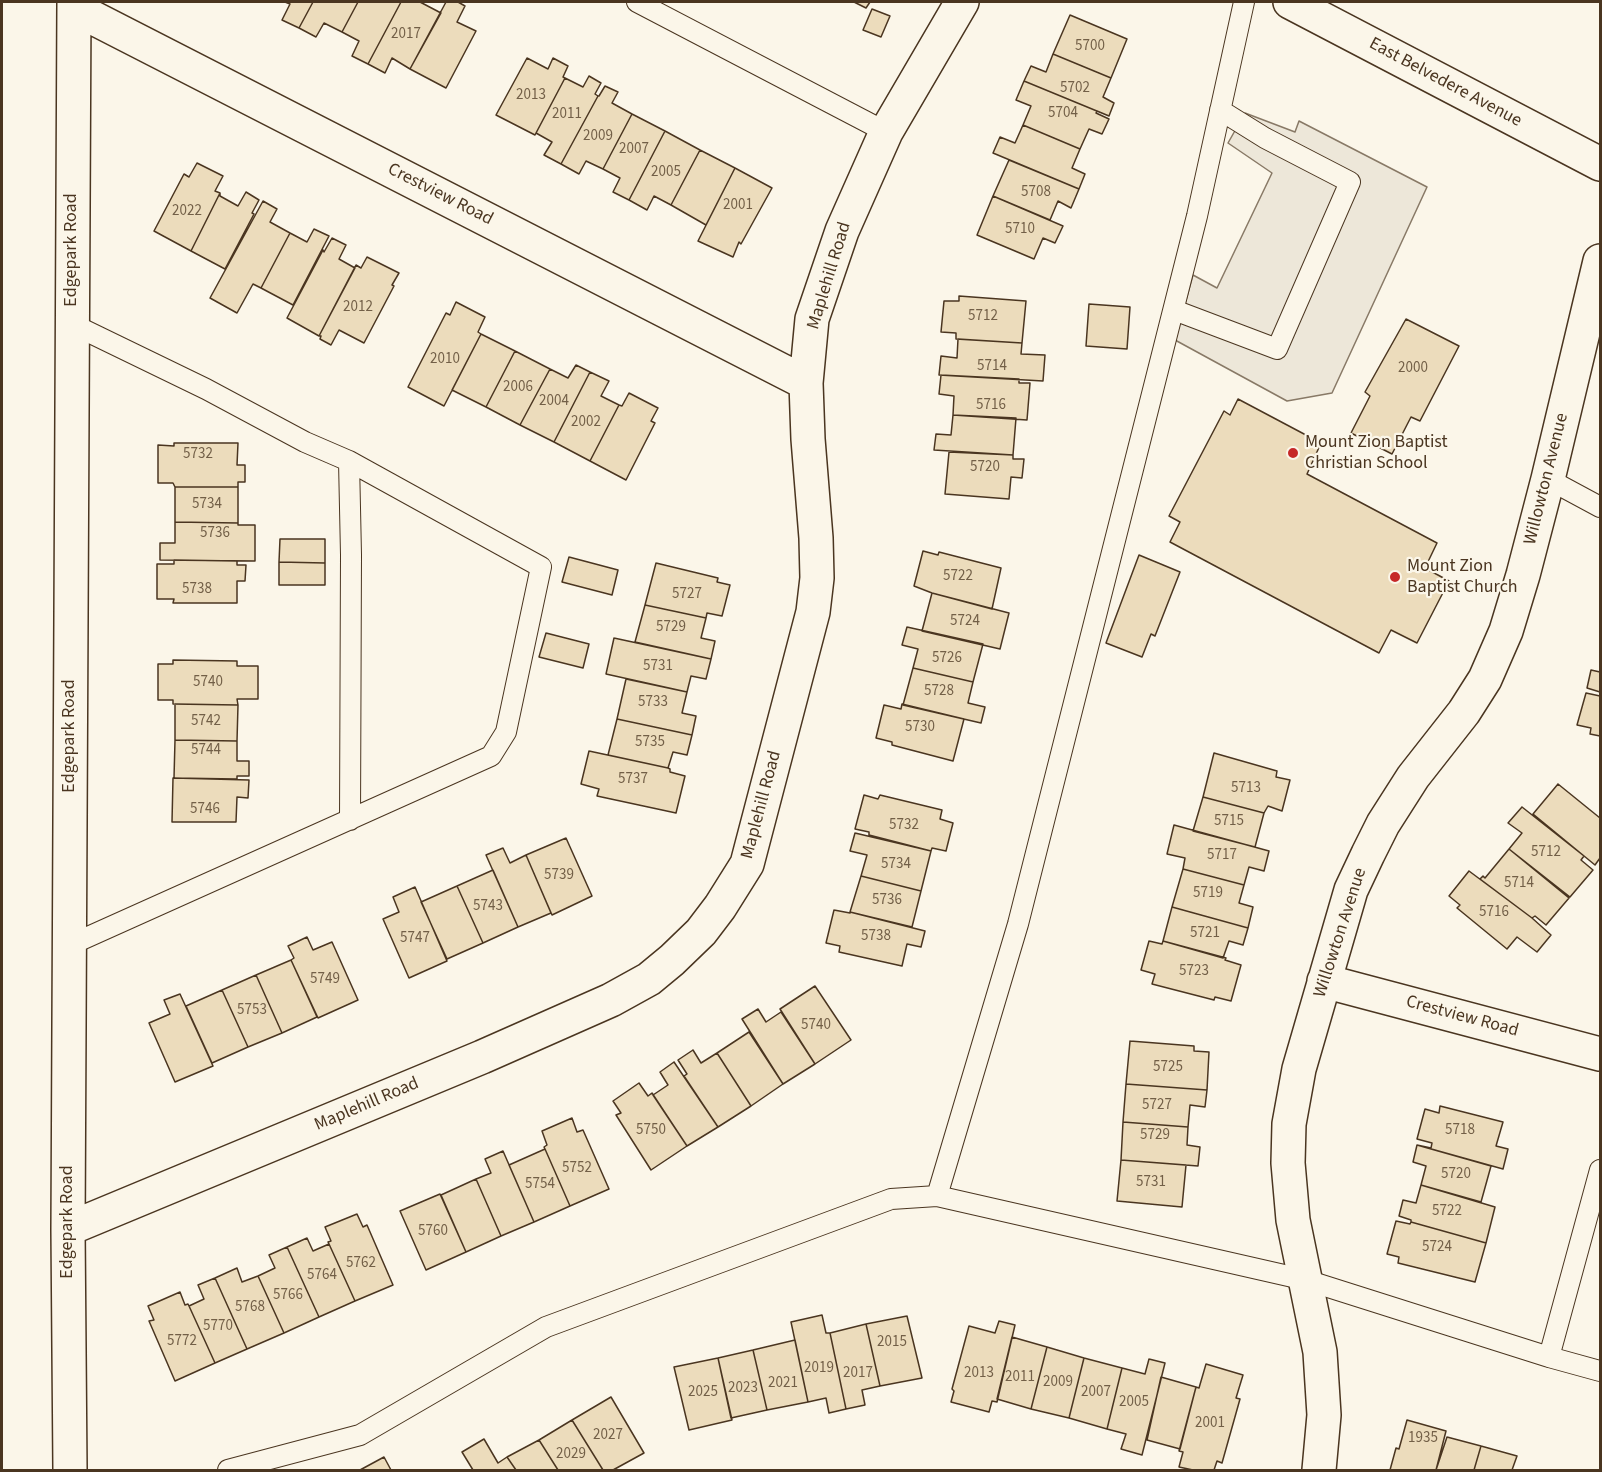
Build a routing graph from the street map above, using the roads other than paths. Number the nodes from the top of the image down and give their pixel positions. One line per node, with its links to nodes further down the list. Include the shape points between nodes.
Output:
1 (637, 2): 7 (lane)
2 (962, 2): 7 (street, Maplehill Road)
3 (1244, 2): 6 (lane)
4 (1290, 2): 8 (street, East Belvedere Avenue)
5 (69, 4): 11 (street, Edgepark Road); 12 (street, Crestview Road)
6 (1220, 110): 10 (lane); 10 (lane, via 1264,138 1350,182 1277,349)
7 (886, 132): 12 (street, Maplehill Road, via 842,231 812,319)
8 (1600, 164)
9 (1600, 261): 14 (street, Willowton Avenue)
10 (1174, 310): 21 (lane, via 1018,924)
11 (72, 324): 13 (lane); 17 (street, Edgepark Road)
12 (806, 383): 22 (street, Maplehill Road, via 816,538 813,612 747,864 701,932 649,979 611,1000)
13 (349, 461): 16 (lane); 16 (lane, via 542,567 506,732 491,756)
14 (1548, 479): 15 (lane); 18 (street, Willowton Avenue, via 1523,575 1485,679 1383,824 1351,890)
15 (1600, 507)
16 (350, 820): 17 (lane)
17 (70, 945): 22 (street, Edgepark Road)
18 (1324, 981): 19 (street, Crestview Road); 23 (street, Willowton Avenue, via 1288,1124 1293,1220)
19 (1600, 1054)
20 (1600, 1170): 24 (lane)
21 (937, 1196): 23 (lane); 27 (lane, via 891,1199 546,1327 360,1435)
22 (68, 1229): 26 (street, Edgepark Road)
23 (1306, 1280): 24 (lane); 28 (street, Willowton Avenue, via 1321,1363 1324,1415)
24 (1550, 1357): 25 (lane)
25 (1600, 1371)
26 (70, 1470)
27 (228, 1470)
28 (1319, 1470)

